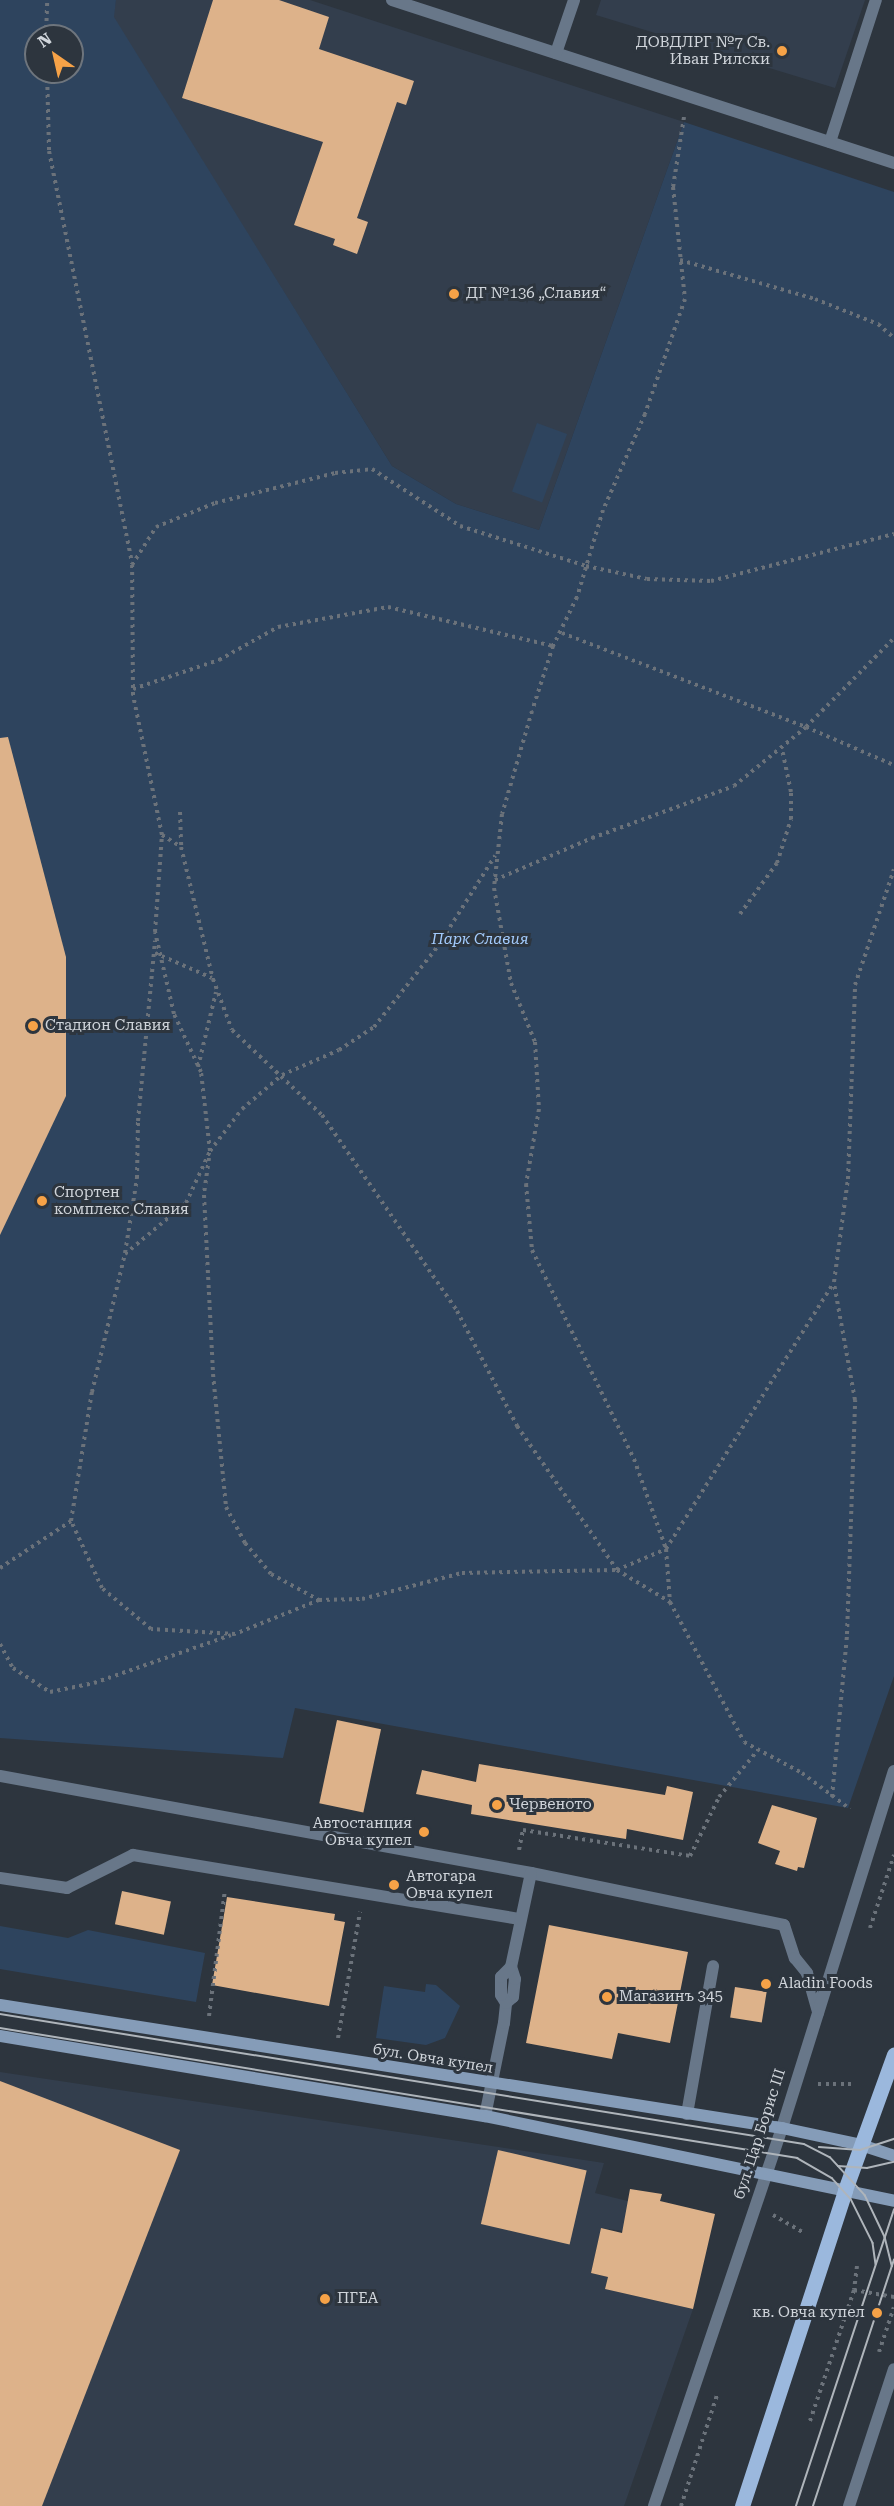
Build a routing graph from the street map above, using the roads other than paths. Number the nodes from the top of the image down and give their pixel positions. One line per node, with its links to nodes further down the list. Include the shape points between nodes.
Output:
1 (392, 0): 4 (street)
2 (574, 0): 5 (street)
3 (876, 0): 6 (street)
4 (424, 5): 5 (street)
5 (556, 53): 6 (street)
6 (830, 142): 7 (street)
7 (894, 163)
8 (894, 1771): 15 (street, бул. Цар Борис III)
9 (0, 1776): 10 (street)
10 (531, 1873): 12 (street); 15 (street, via 784,1925 795,1958 807,1973)
11 (0, 1878): 12 (street, via 67,1888 134,1855)
12 (519, 1919): 18 (street, via 511,1967 501,1977 501,1995 506,2003)
13 (713, 1966): 19 (street)
14 (0, 2005): 18 (main road, бул. Овча купел)
15 (818, 2012): 21 (street, бул. Цар Борис III)
16 (0, 2036): 20 (main road)
17 (894, 2055): 22 (main road)
18 (491, 2084): 19 (main road, бул. Овча купел); 20 (street)
19 (687, 2114): 21 (main road, бул. Овча купел)
20 (485, 2116): 24 (main road)
21 (782, 2128): 22 (main road, бул. Овча купел); 24 (street, бул. Цар Борис III)
22 (861, 2145): 23 (main road, бул. Овча купел); 25 (main road)
23 (894, 2156)
24 (767, 2172): 25 (main road); 28 (street, бул. Цар Борис III)
25 (845, 2190): 26 (main road); 29 (main road)
26 (894, 2201)
27 (894, 2369): 30 (street)
28 (654, 2506)
29 (742, 2506)
30 (849, 2506)

